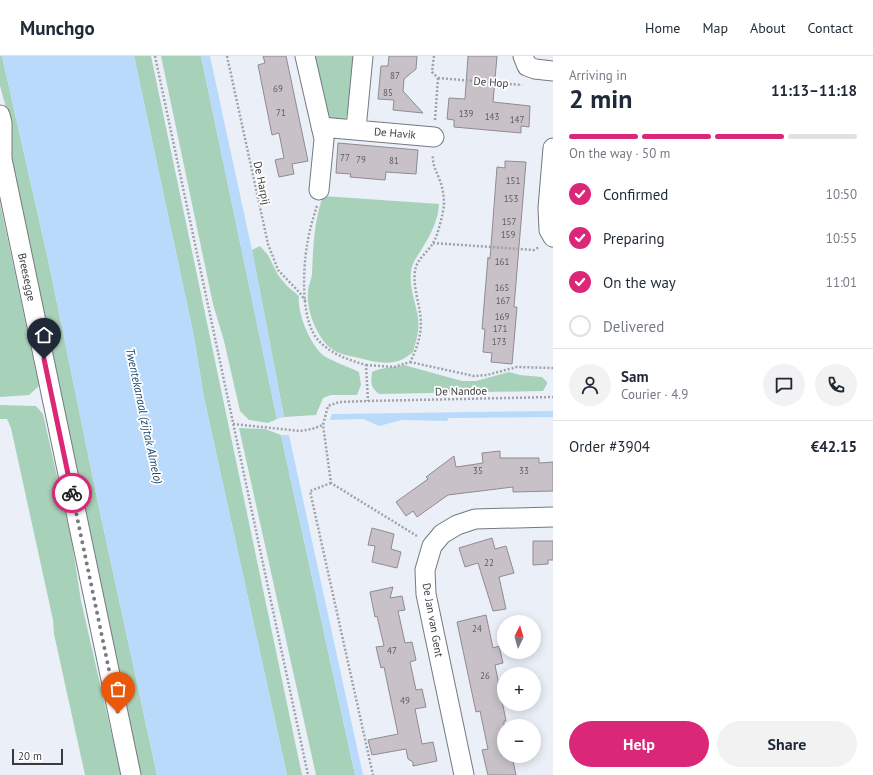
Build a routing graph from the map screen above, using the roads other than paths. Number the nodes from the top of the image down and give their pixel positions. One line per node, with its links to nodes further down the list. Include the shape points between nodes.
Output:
1 (305, 56): 4 (street)
2 (363, 56): 5 (street)
3 (0, 114): 8 (street, Breesegge)
4 (321, 127): 5 (street, De Havik); 9 (street, via 324,139)
5 (356, 129): 6 (street, De Havik)
6 (433, 145)
7 (553, 148): 10 (street)
8 (1, 157): 12 (street, Breesegge)
9 (319, 190)
10 (547, 242)
11 (553, 517): 13 (street, De Jan van Gent, via 475,519 442,534 432,546 425,570 426,594)
12 (131, 775)
13 (464, 775)

